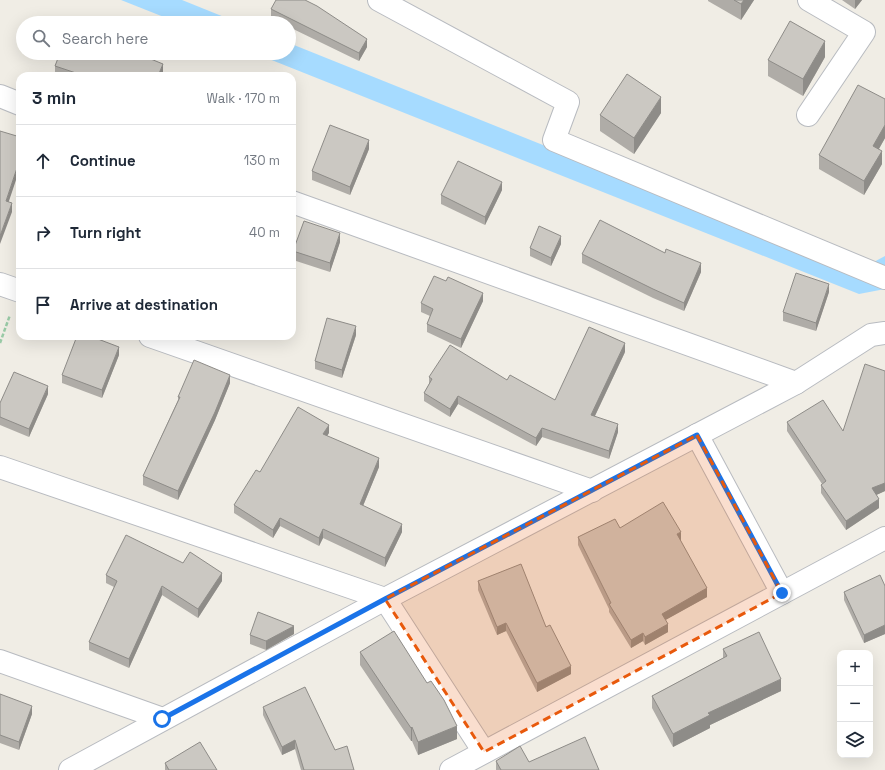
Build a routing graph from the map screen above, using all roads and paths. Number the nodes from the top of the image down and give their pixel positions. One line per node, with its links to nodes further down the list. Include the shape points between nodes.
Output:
1 (379, 0): 7 (street, via 568,102 554,140)
2 (809, 0): 5 (street, via 864,32)
3 (0, 96): 4 (street)
4 (16, 102)
5 (808, 115)
6 (296, 203): 12 (street)
7 (885, 278)
8 (0, 284): 9 (street)
9 (16, 290)
10 (885, 333): 12 (street, via 871,335)
11 (161, 340): 15 (street)
12 (796, 383): 13 (street)
13 (697, 435): 15 (street); 17 (street)
14 (0, 467): 18 (street)
15 (592, 491): 18 (street)
16 (884, 542): 17 (street)
17 (782, 593): 21 (street)
18 (385, 599): 20 (street); 21 (street)
19 (0, 661): 20 (street)
20 (162, 719): 22 (street)
21 (484, 752): 23 (street)
22 (76, 768)
23 (451, 770)

